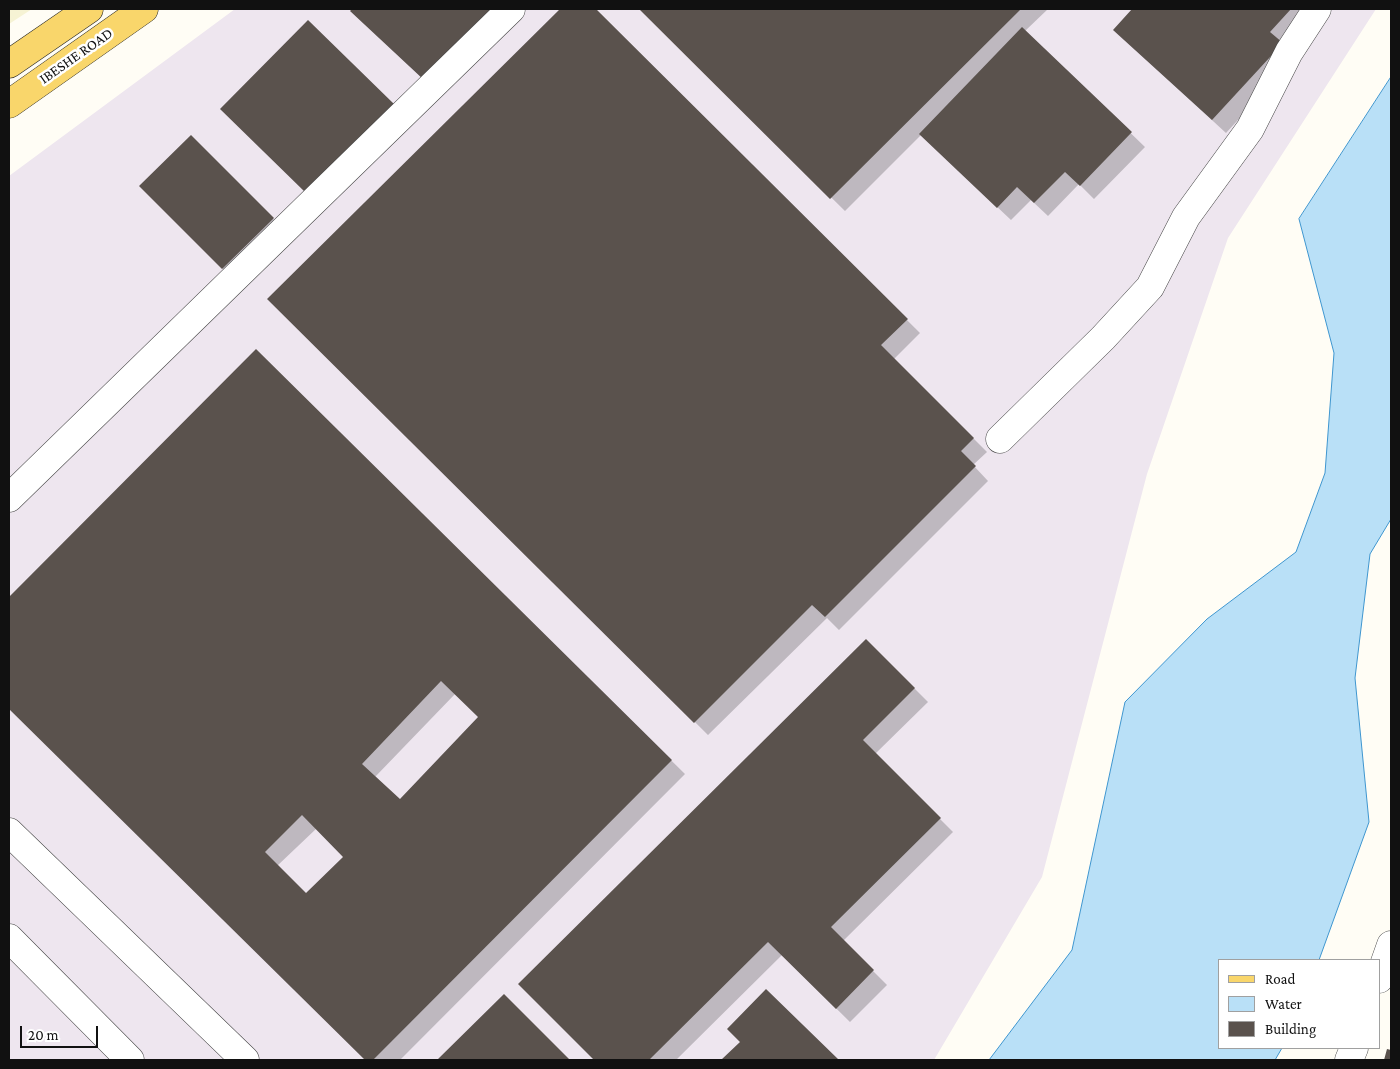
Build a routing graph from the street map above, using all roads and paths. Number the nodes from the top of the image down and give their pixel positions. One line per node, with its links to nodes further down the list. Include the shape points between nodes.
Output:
1 (89, 9): 5 (main road, IBESHE ROAD)
2 (144, 9): 6 (main road, IBESHE ROAD)
3 (511, 9): 8 (street)
4 (1317, 9): 7 (street, via 1289,52 1250,128 1186,217 1150,287)
5 (9, 64)
6 (9, 104)
7 (1000, 439)
8 (9, 498)
9 (9, 832): 14 (street)
10 (9, 938): 13 (street)
11 (1391, 945): 12 (street)
12 (1380, 976)
13 (130, 1060)
14 (245, 1060)

